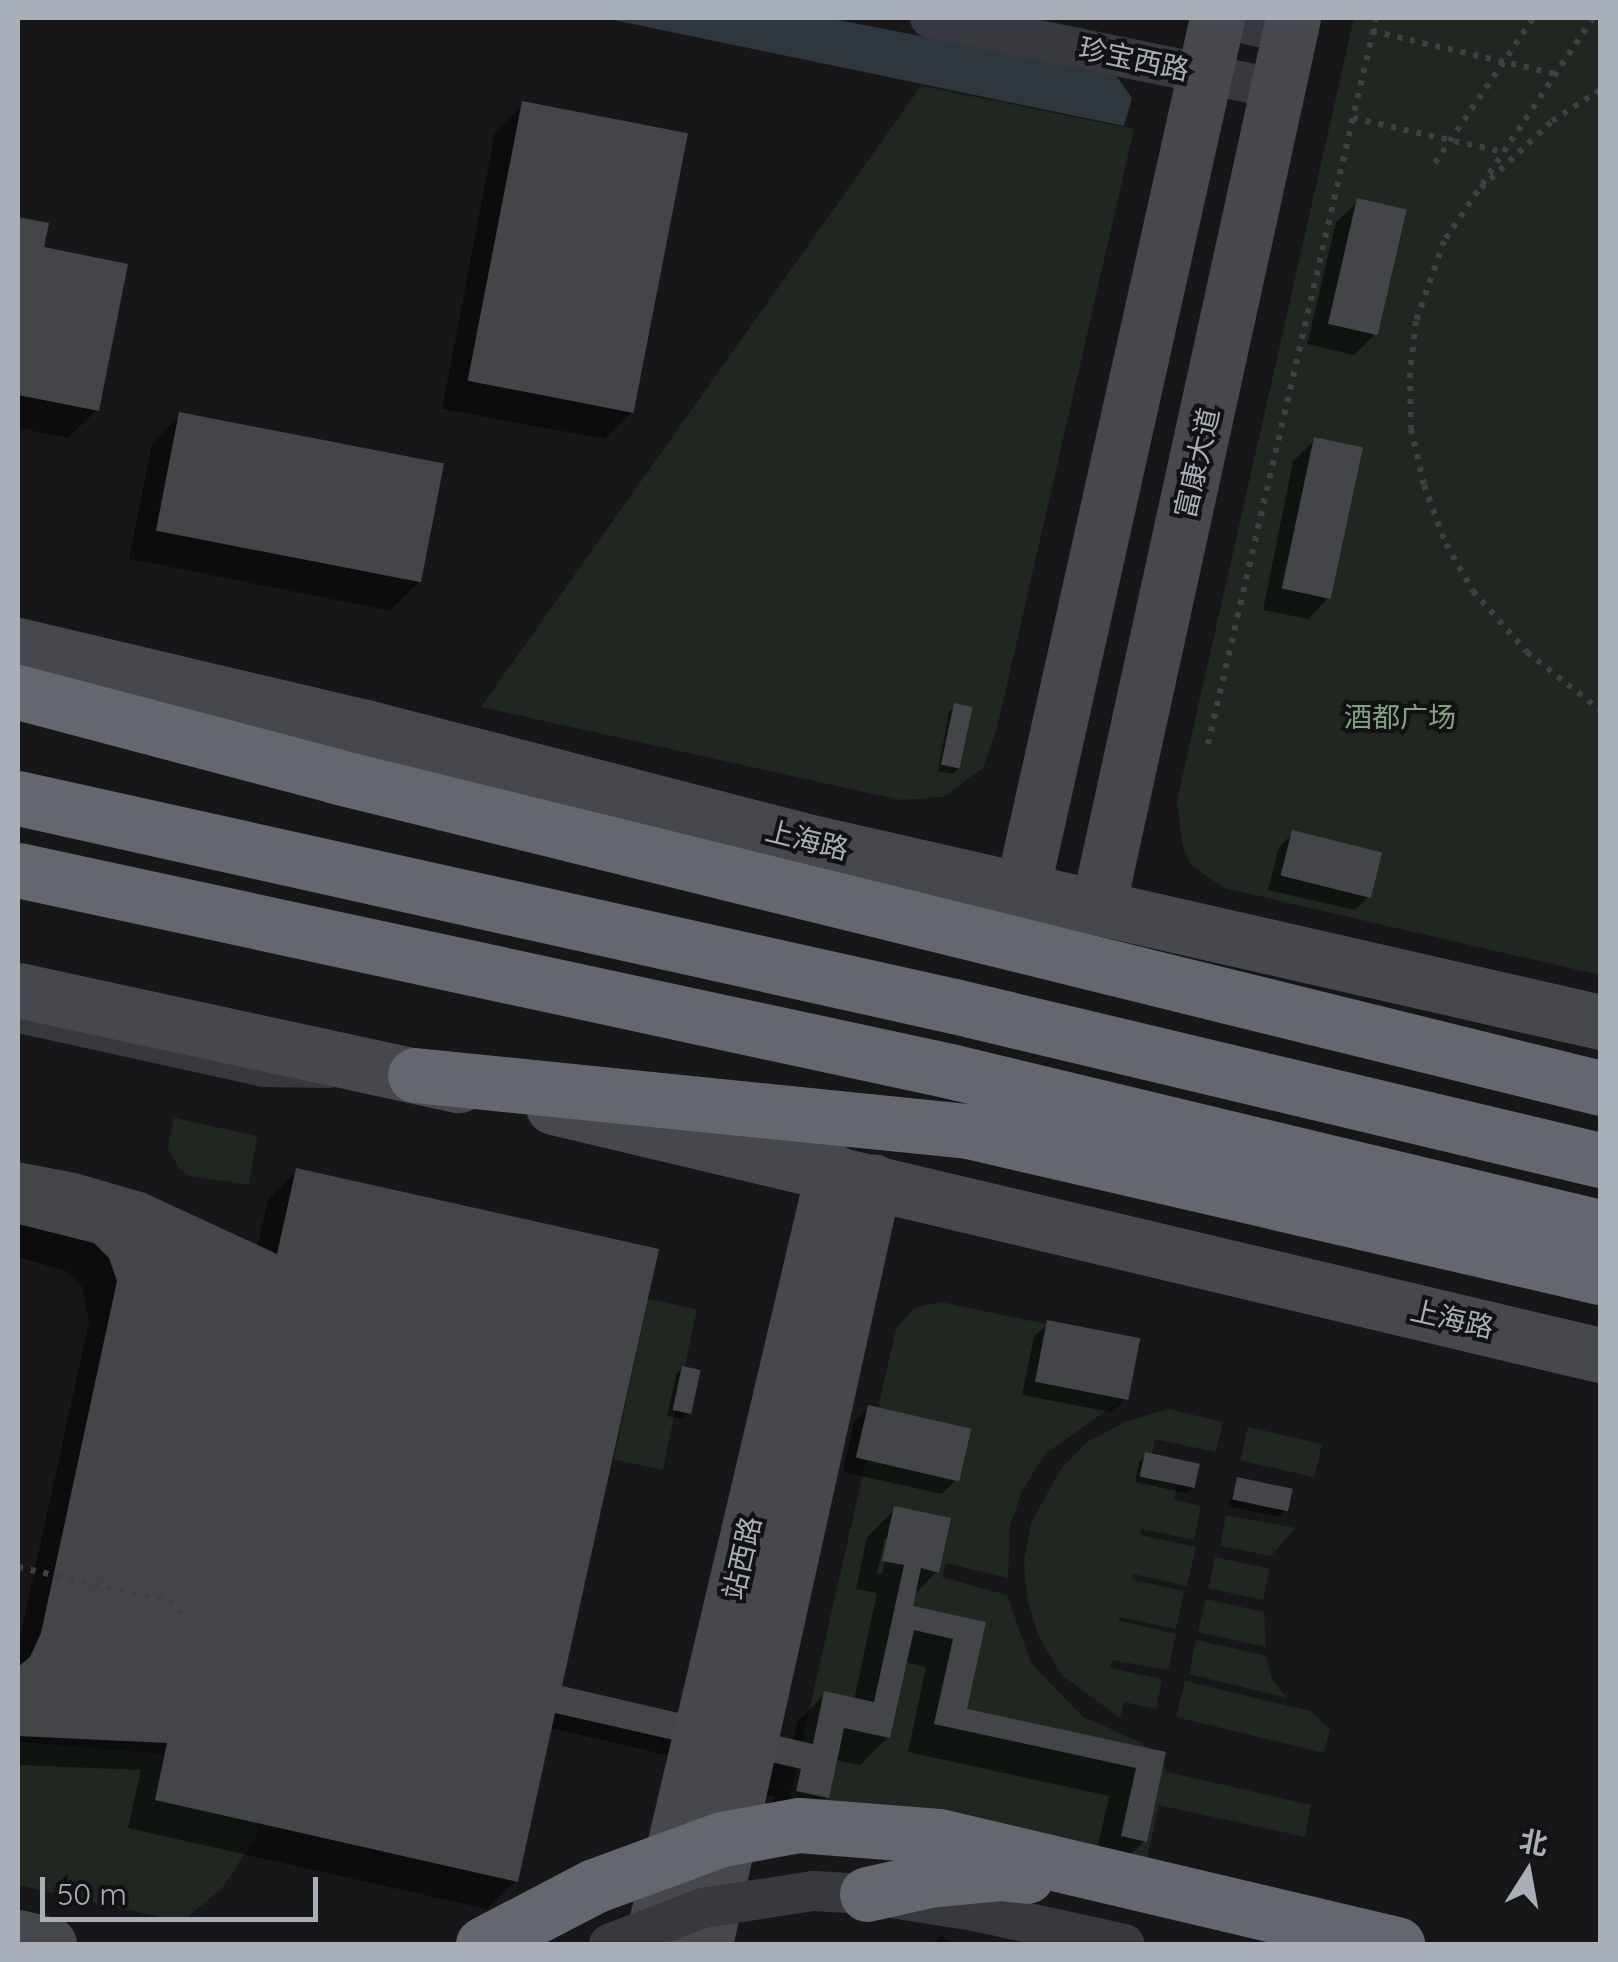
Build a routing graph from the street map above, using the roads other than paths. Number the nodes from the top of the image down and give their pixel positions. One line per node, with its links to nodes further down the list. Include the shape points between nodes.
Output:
1 (930, 18): 4 (street, 珍宝西路)
2 (1217, 18): 3 (street); 4 (street)
3 (1291, 25): 5 (street, 富康大道)
4 (1204, 74): 5 (street, 珍宝西路); 10 (street)
5 (1279, 89): 11 (street, 富康大道)
6 (18, 645): 10 (street, 上海路)
7 (18, 692): 16 (highway)
8 (18, 798): 17 (highway, via 954,1006)
9 (18, 870): 19 (highway, via 950,1070)
10 (1022, 890): 11 (street, 上海路)
11 (1098, 907): 13 (street, 上海路)
12 (18, 990): 15 (street, 上海路)
13 (1600, 1022)
14 (18, 1023): 15 (lane, via 264,1076)
15 (415, 1075): 18 (street, 上海路); 20 (highway, via 968,1130)
16 (1600, 1088)
17 (1600, 1160)
18 (854, 1176): 21 (street, 上海路); 28 (street, 站西路); 29 (street, 站西路)
19 (1600, 1227)
20 (1600, 1277)
21 (1600, 1354)
22 (867, 1894): 23 (highway, bridge, via 1000,1872); 27 (street, bridge, via 760,1896 703,1908); 30 (street, bridge)
23 (1274, 1919): 26 (highway, bridge, via 939,1836 799,1825 722,1838 594,1886); 31 (highway, bridge)
24 (18, 1938): 25 (street)
25 (48, 1944)
26 (483, 1944)
27 (608, 1944)
28 (652, 1944)
29 (705, 1944)
30 (1125, 1944)
31 (1396, 1944)

